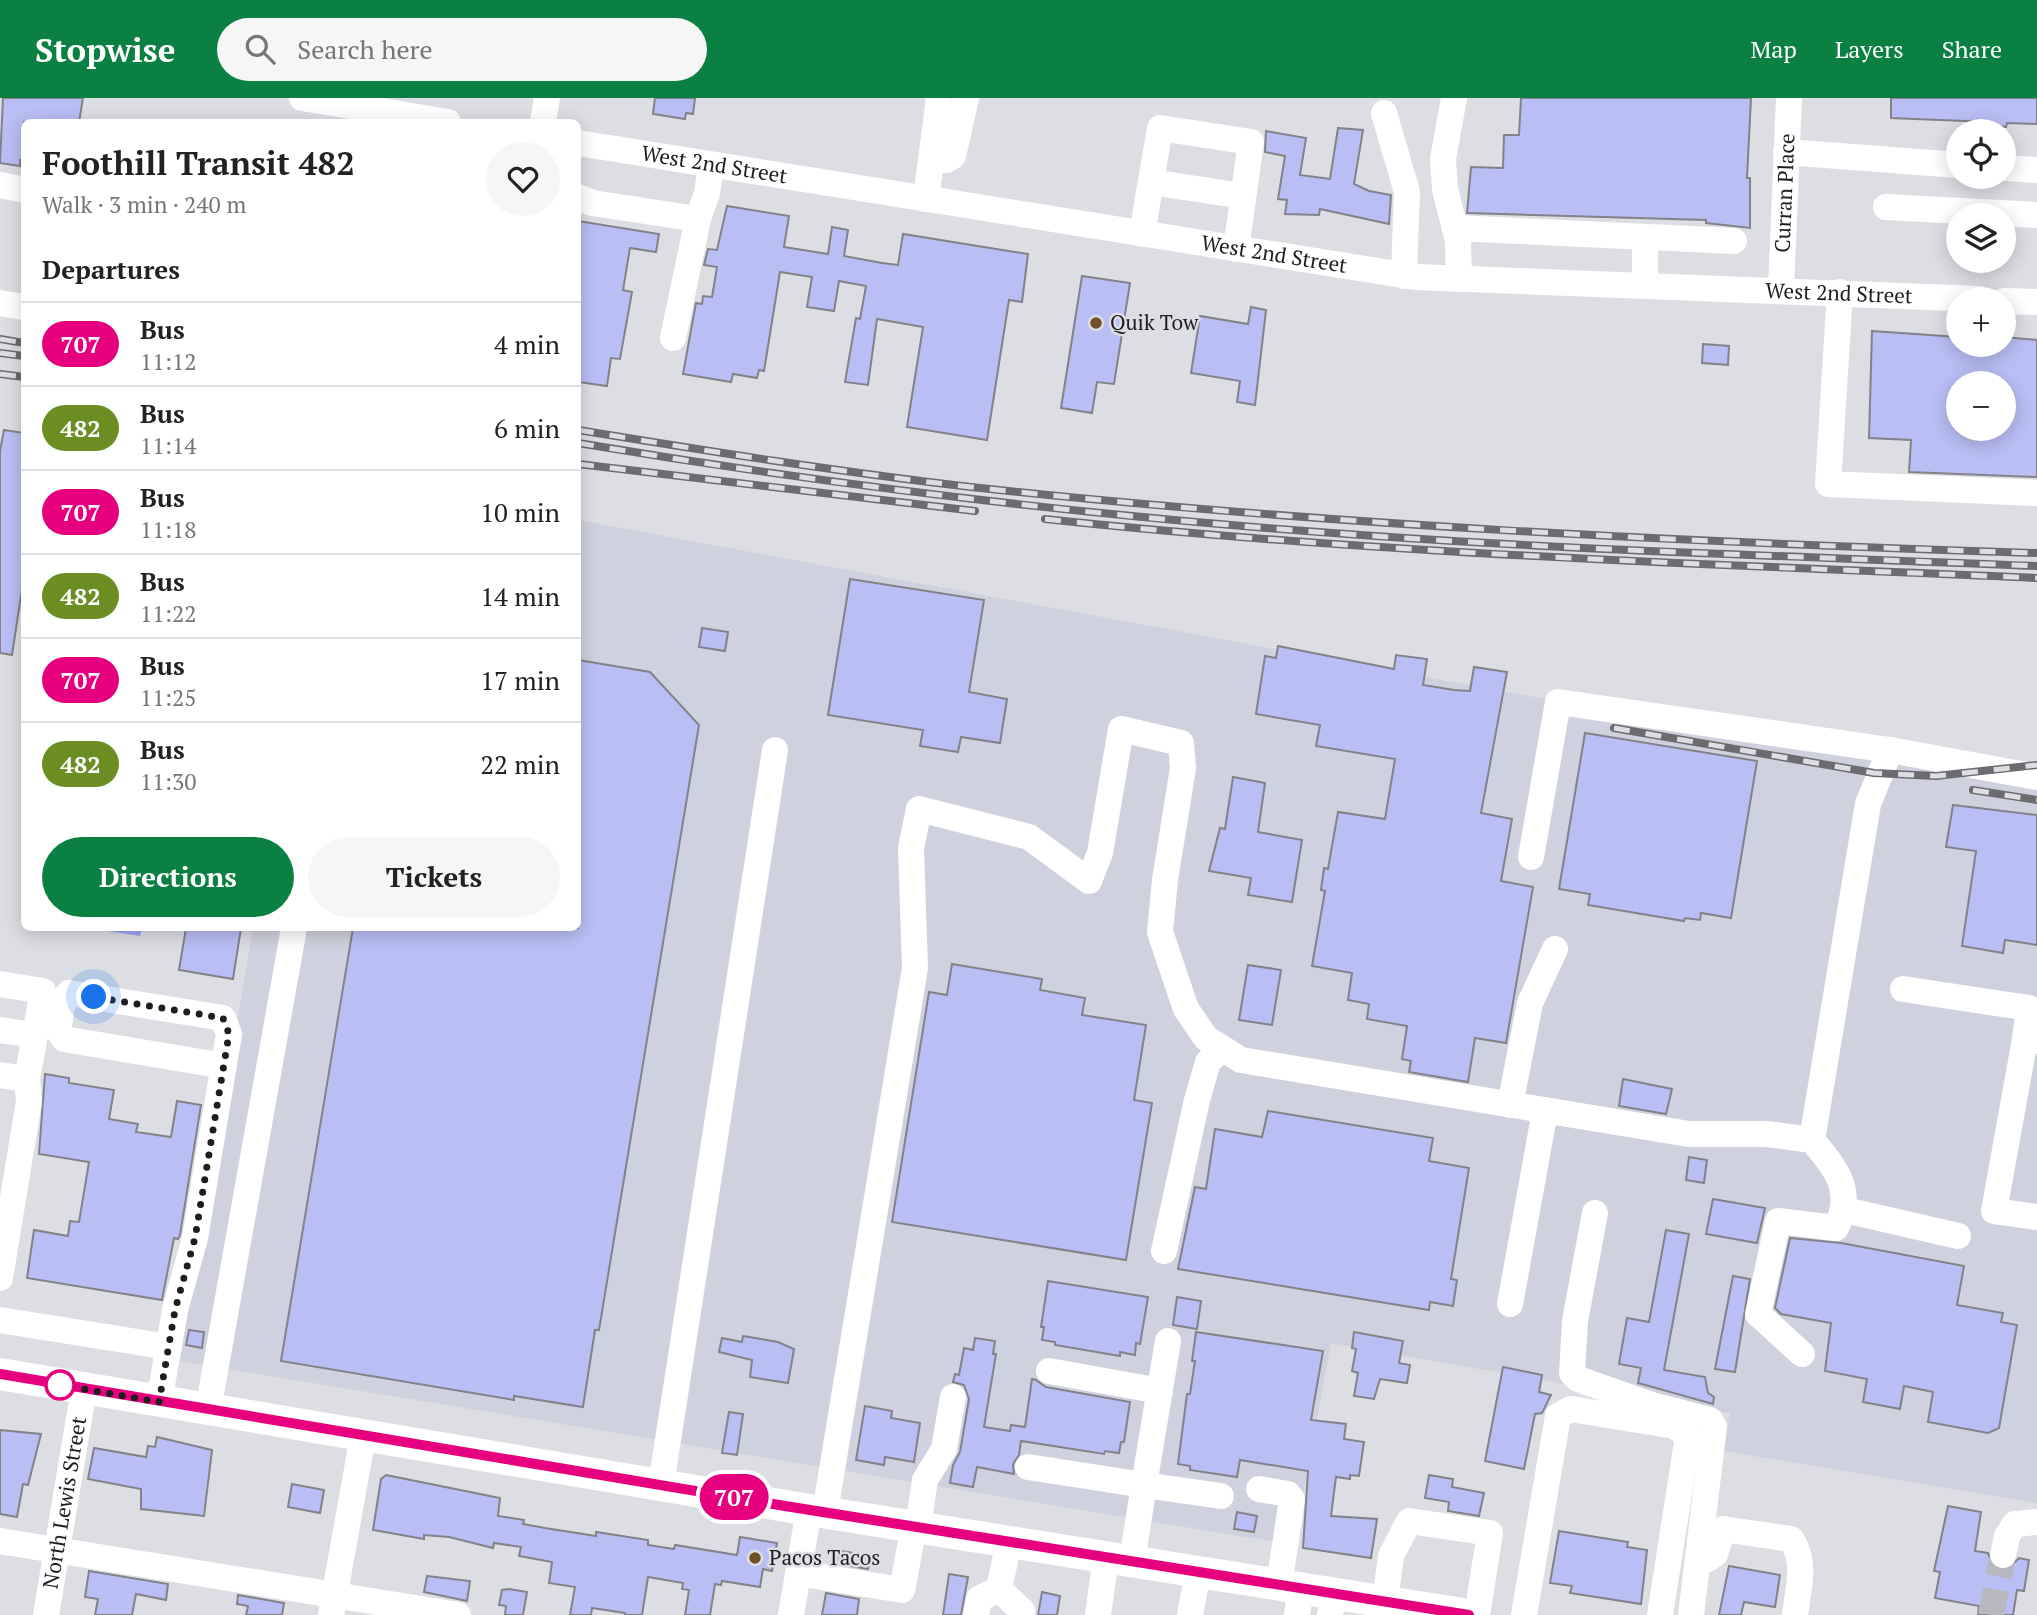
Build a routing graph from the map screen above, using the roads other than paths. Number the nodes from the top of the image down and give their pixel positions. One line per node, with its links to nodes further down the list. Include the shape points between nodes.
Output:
1 (302, 98): 7 (street)
2 (547, 98): 10 (street)
3 (939, 98): 13 (street)
4 (966, 98): 13 (street, via 953,156)
5 (1454, 98): 27 (street, via 1443,159)
6 (1789, 98): 12 (street, Curran Place)
7 (386, 111): 9 (street)
8 (1384, 113): 32 (street, via 1407,192)
9 (431, 119)
10 (544, 119)
11 (581, 144): 15 (street, West 2nd Street)
12 (1786, 152): 14 (street); 35 (street, Curran Place)
13 (932, 160): 23 (street)
14 (1946, 164)
15 (710, 165): 23 (street, West 2nd Street); 26 (street, via 707,193)
16 (2016, 169): 17 (street)
17 (2037, 170)
18 (1151, 182): 21 (street); 21 (street, via 1160,128 1251,142); 28 (street)
19 (0, 185): 20 (street)
20 (21, 189)
21 (1243, 196): 31 (street)
22 (581, 198): 26 (street)
23 (926, 199): 28 (street, West 2nd Street)
24 (1886, 208): 25 (street)
25 (2037, 215)
26 (690, 218): 42 (street)
27 (1455, 228): 29 (street); 33 (street)
28 (1142, 234): 31 (street, West 2nd Street)
29 (1645, 237): 30 (street); 34 (street)
30 (1734, 241)
31 (1236, 249): 32 (street, West 2nd Street)
32 (1404, 276): 33 (street, West 2nd Street)
33 (1459, 279): 34 (street, West 2nd Street)
34 (1645, 285): 35 (street, West 2nd Street)
35 (1782, 289): 36 (street, West 2nd Street)
36 (1840, 292): 37 (street, West 2nd Street); 43 (street, via 1828,484)
37 (1946, 297)
38 (2016, 301): 39 (street)
39 (2037, 302)
40 (0, 303): 41 (street)
41 (21, 306)
42 (673, 338)
43 (2037, 493)
44 (775, 750): 82 (street)
45 (1891, 750): 46 (street); 47 (street, via 1558,702); 61 (street, via 1868,804)
46 (2037, 777)
47 (1531, 857)
48 (293, 931): 79 (street)
49 (1555, 949): 59 (street, via 1531,1003)
50 (0, 984): 53 (street, via 43,991)
51 (1903, 989): 54 (street, via 2029,1008)
52 (0, 1030): 53 (street)
53 (35, 1035): 58 (street)
54 (2031, 1040): 64 (street, via 1994,1211)
55 (1222, 1048): 59 (street, via 1241,1060); 66 (street, via 1208,1062 1197,1100); 86 (street, via 1206,1038 1186,1009 1160,932 1183,768 1181,743 1121,729 1100,853 1089,881 1029,837 919,809 911,848 915,968)
56 (224, 1066): 56 (street, via 229,1034 223,1018 69,993 62,1001 58,1030 64,1039); 71 (street, via 195,1238)
57 (0, 1074): 58 (street)
58 (27, 1079): 67 (street, via 29,1101)
59 (1510, 1105): 60 (street)
60 (1545, 1111): 61 (street, via 1689,1135 1767,1134); 68 (street)
61 (1812, 1140): 62 (street, via 1840,1173)
62 (1845, 1210): 65 (street); 72 (street, via 1836,1228 1778,1221 1758,1314)
63 (1595, 1213): 93 (street, via 1575,1321 1572,1373 1577,1379 1652,1405 1710,1420 1714,1427)
64 (2037, 1217)
65 (1958, 1236)
66 (1164, 1251)
67 (0, 1278)
68 (1510, 1304)
69 (0, 1320): 71 (street)
70 (1168, 1341): 76 (street)
71 (169, 1347): 78 (street)
72 (1801, 1354)
73 (1049, 1371): 76 (street)
74 (0, 1374): 75 (main road)
75 (84, 1389): 78 (main road); 91 (street, North Lewis Street)
76 (1160, 1391): 83 (street)
77 (953, 1397): 88 (street, via 944,1449 925,1480)
78 (159, 1402): 79 (main road)
79 (208, 1410): 80 (main road)
80 (363, 1436): 82 (main road); 101 (street)
81 (1028, 1467): 83 (street)
82 (661, 1485): 86 (main road)
83 (1144, 1485): 85 (street); 94 (street)
84 (1259, 1489): 98 (street, via 1288,1494 1292,1499)
85 (1221, 1496)
86 (817, 1511): 88 (main road); 96 (street)
87 (2037, 1522): 92 (street, via 2015,1524)
88 (916, 1527): 90 (main road); 96 (street, via 902,1590)
89 (0, 1541): 91 (street)
90 (1009, 1542): 94 (main road); 97 (street)
91 (57, 1550): 101 (street); 102 (street, North Lewis Street)
92 (2003, 1555)
93 (1698, 1558): 113 (street); 114 (street, via 1715,1554 1723,1529 1791,1539 1799,1550 1801,1566)
94 (1119, 1559): 95 (main road); 107 (street)
95 (1198, 1572): 98 (main road); 108 (street)
96 (798, 1573): 104 (street)
97 (999, 1589): 105 (street, via 979,1599); 106 (street)
98 (1292, 1596): 100 (main road)
99 (1385, 1602): 100 (main road); 109 (main road); 110 (street, via 1391,1556 1409,1521 1490,1533)
100 (1331, 1604)
101 (333, 1605): 103 (street)
102 (47, 1615)
103 (458, 1615)
104 (791, 1615)
105 (976, 1615)
106 (1022, 1615)
107 (1098, 1615)
108 (1190, 1615)
109 (1469, 1615)
110 (1477, 1615)
111 (1524, 1615): 112 (street, via 1558,1416 1572,1409 1675,1426 1688,1436)
112 (1660, 1615)
113 (1691, 1615)
114 (1795, 1615)

